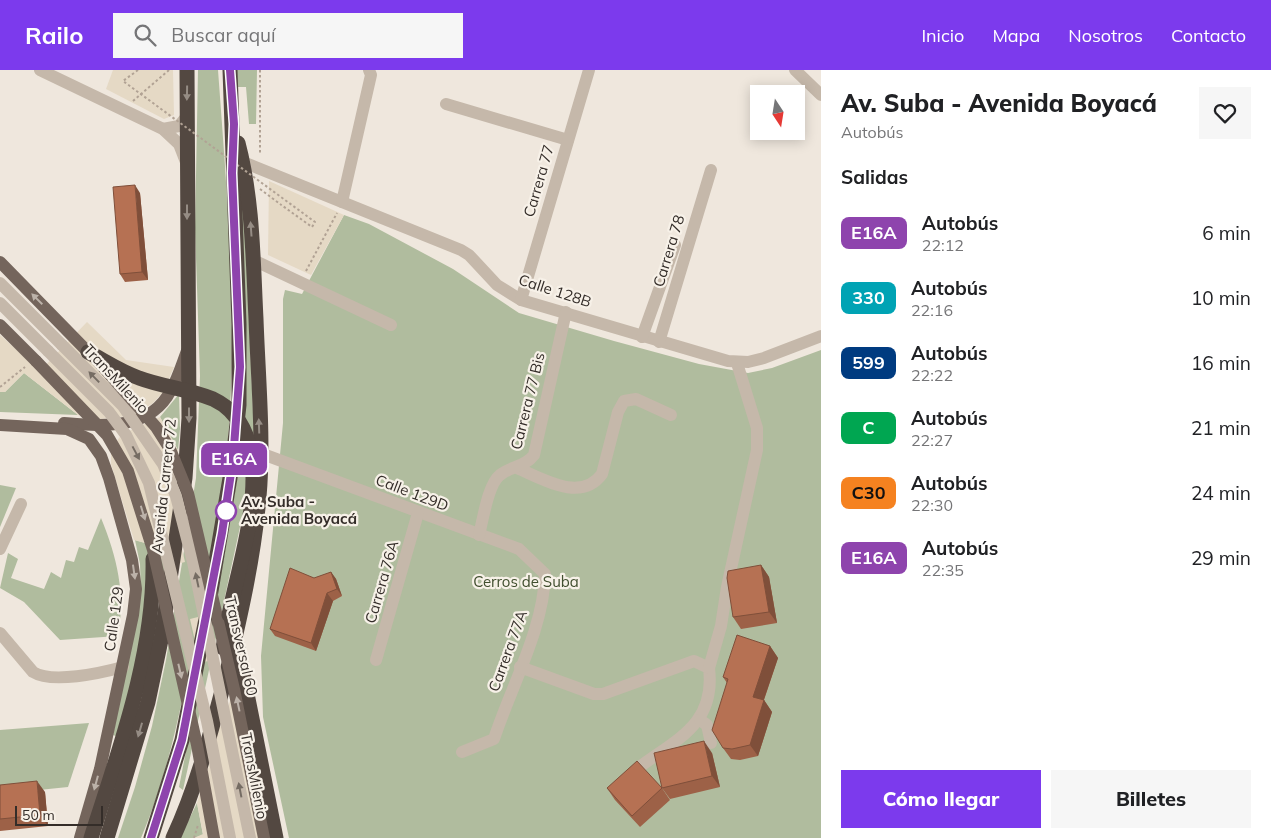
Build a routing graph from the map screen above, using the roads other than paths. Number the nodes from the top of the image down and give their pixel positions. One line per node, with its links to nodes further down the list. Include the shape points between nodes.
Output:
1 (40, 70): 11 (street)
2 (188, 70): 9 (highway, Avenida Carrera 72, one-way to 9)
3 (230, 70): 10 (highway)
4 (370, 70): 16 (street)
5 (589, 70): 12 (street, Carrera 77)
6 (795, 70): 7 (street)
7 (821, 95)
8 (446, 104): 12 (street)
9 (187, 116): 11 (street, via 179,126); 14 (highway, Avenida Carrera 72)
10 (234, 124): 13 (highway); 57 (highway, via 232,173 240,367 233,460 182,740)
11 (163, 129): 14 (street, via 178,144)
12 (568, 140): 21 (street, Carrera 77)
13 (243, 162): 16 (street, Calle 128B); 18 (highway, one-way to 13)
14 (187, 163): 29 (highway, Avenida Carrera 72, one-way to 29)
15 (711, 170): 28 (street, Carrera 78)
16 (342, 202): 21 (street, Calle 128B, via 469,255 497,285)
17 (675, 245): 27 (street)
18 (253, 260): 25 (street); 36 (highway, one-way to 18)
19 (0, 262): 30 (main road, Transversal 60, one-way to 19)
20 (0, 283): 61 (street, TransMilenio, one-way to 20, bridge, via 199,590 176,496 163,464 122,406)
21 (521, 300): 23 (street, Calle 128B)
22 (0, 303): 60 (street, TransMilenio, one-way to 60, bridge, via 108,412 126,435 149,484 205,712)
23 (566, 312): 27 (street, Calle 128B); 37 (street, Carrera 77 Bis, via 534,454)
24 (0, 325): 43 (main road, one-way to 43, bridge, via 31,364 107,434 137,495)
25 (391, 325)
26 (821, 336): 31 (street, Calle 128B, via 764,358)
27 (642, 337): 28 (street, Calle 128B)
28 (659, 342): 31 (street, Calle 128B)
29 (188, 348): 34 (main road, via 171,391 164,400 150,414); 56 (highway, Avenida Carrera 72, one-way to 56, via 186,478 161,640 145,711)
30 (88, 352): 52 (highway, bridge, via 141,379 214,400 229,410 248,438 253,460 253,489); 62 (main road, Transversal 60, one-way to 30, bridge, via 234,689 188,493 170,449 156,427)
31 (737, 363): 50 (street, via 757,428 757,450 721,626)
32 (671, 415): 37 (street, via 636,399 624,401 618,412 602,474 587,486 567,488)
33 (0, 418): 34 (main road, via 82,424)
34 (129, 423): 38 (main road, via 115,432 108,443)
35 (0, 425): 38 (main road, Calle 129, via 67,429 82,434 98,450)
36 (260, 454): 40 (street, Calle 129D); 45 (highway, via 260,498)
37 (517, 468): 41 (street, Carrera 77 Bis, via 500,474 493,483)
38 (109, 478): 48 (main road, Calle 129, one-way to 48, via 135,574 133,615)
39 (21, 504): 42 (street)
40 (418, 513): 41 (street, Calle 129D); 47 (street, Carrera 76A)
41 (478, 535): 44 (street, Calle 129D, via 519,549)
42 (0, 549)
43 (153, 550): 56 (highway, bridge, via 149,627 126,728); 59 (main road, one-way to 59, bridge, via 197,745)
44 (545, 574): 49 (street, Carrera 77A, via 544,594)
45 (237, 630): 52 (highway); 63 (highway, via 238,653)
46 (0, 633): 48 (street, via 40,676 49,678)
47 (376, 660)
48 (123, 667): 56 (main road, Calle 129, one-way to 56, via 100,769)
49 (520, 668): 50 (street, via 594,694 603,694 694,661); 54 (street, Carrera 77A, via 494,739)
50 (709, 668): 51 (street, via 709,701)
51 (700, 720): 53 (street, via 706,724); 55 (street)
52 (211, 732): 58 (highway, via 195,786)
53 (711, 743)
54 (462, 752)
55 (638, 768)
56 (93, 836)
57 (151, 838)
58 (173, 838)
59 (214, 838)
60 (230, 838)
61 (250, 838)
62 (264, 838)
63 (276, 838)

